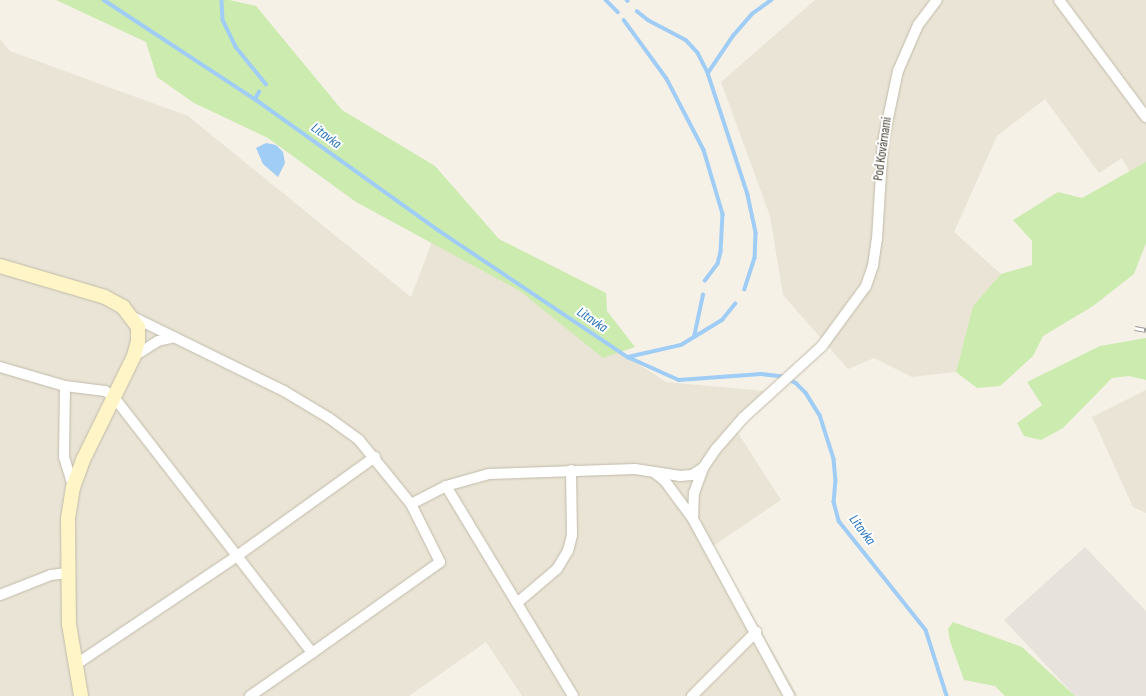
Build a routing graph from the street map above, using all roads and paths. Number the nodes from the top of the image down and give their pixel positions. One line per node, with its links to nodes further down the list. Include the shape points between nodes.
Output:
1 (937, 0): 12 (street, Pod Kovárnami, via 918,25 898,71 883,142 873,266 866,286 832,335 734,428)
2 (1059, 0): 3 (street)
3 (1146, 117)
4 (0, 266): 5 (street, via 105,297)
5 (133, 317): 6 (street); 7 (street, via 138,327 138,342)
6 (175, 337): 7 (street, via 158,341); 11 (street, via 284,391 329,418 359,440)
7 (134, 356): 10 (street)
8 (0, 367): 9 (street)
9 (65, 386): 10 (street, via 104,391); 16 (street, via 64,457)
10 (113, 396): 16 (street); 19 (street)
11 (375, 457): 17 (street); 19 (street)
12 (703, 468): 14 (street, via 692,475 680,476); 18 (street, via 694,493)
13 (571, 470): 14 (street); 15 (street, via 489,474); 22 (street, via 572,535 568,551 557,569)
14 (652, 471): 18 (street, via 664,481)
15 (446, 486): 17 (street); 22 (street)
16 (73, 487): 20 (street, via 68,518)
17 (411, 504): 24 (street, via 440,562)
18 (693, 519): 23 (street)
19 (237, 556): 24 (street); 25 (street)
20 (67, 573): 21 (street, via 51,576); 25 (street)
21 (0, 595)
22 (517, 603): 28 (street)
23 (756, 632): 29 (street); 30 (street)
24 (312, 653): 27 (street)
25 (74, 665): 26 (street)
26 (81, 696)
27 (250, 696)
28 (573, 696)
29 (692, 696)
30 (789, 696)

